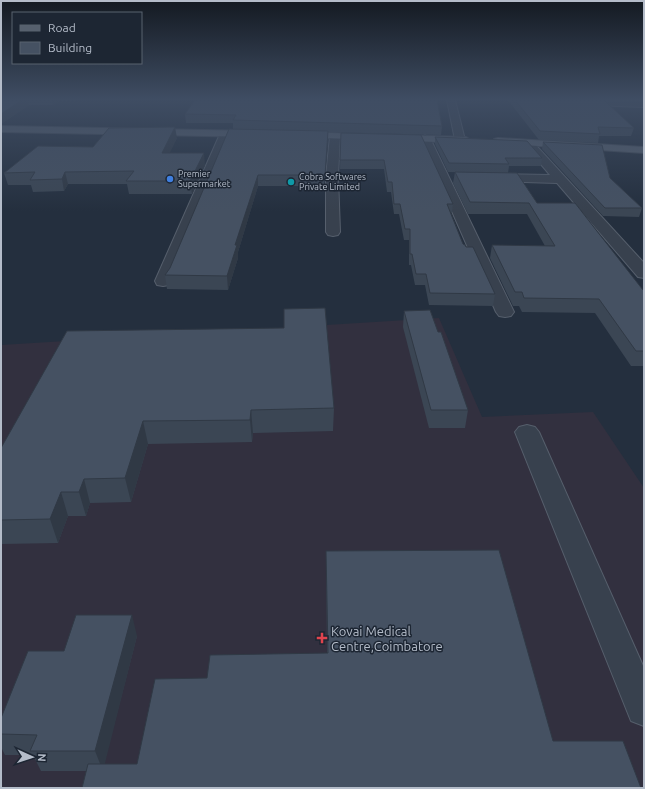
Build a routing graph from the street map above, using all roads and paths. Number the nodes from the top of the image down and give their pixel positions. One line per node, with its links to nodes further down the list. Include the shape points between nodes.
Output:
1 (335, 136): 15 (street, via 332,176)
2 (224, 137): 17 (street)
3 (372, 137): 6 (main road)
4 (451, 137): 5 (main road)
5 (459, 137): 6 (main road); 7 (main road)
6 (425, 138): 11 (street)
7 (474, 138)
8 (528, 143): 9 (main road, via 490,138 566,138); 10 (main road); 14 (street)
9 (644, 144)
10 (644, 150)
11 (443, 177): 12 (street); 18 (street)
12 (459, 177)
13 (482, 178): 14 (street)
14 (560, 179): 16 (street)
15 (333, 232)
16 (644, 273)
17 (163, 281)
18 (505, 312)
19 (527, 432): 20 (street)
20 (644, 709)

